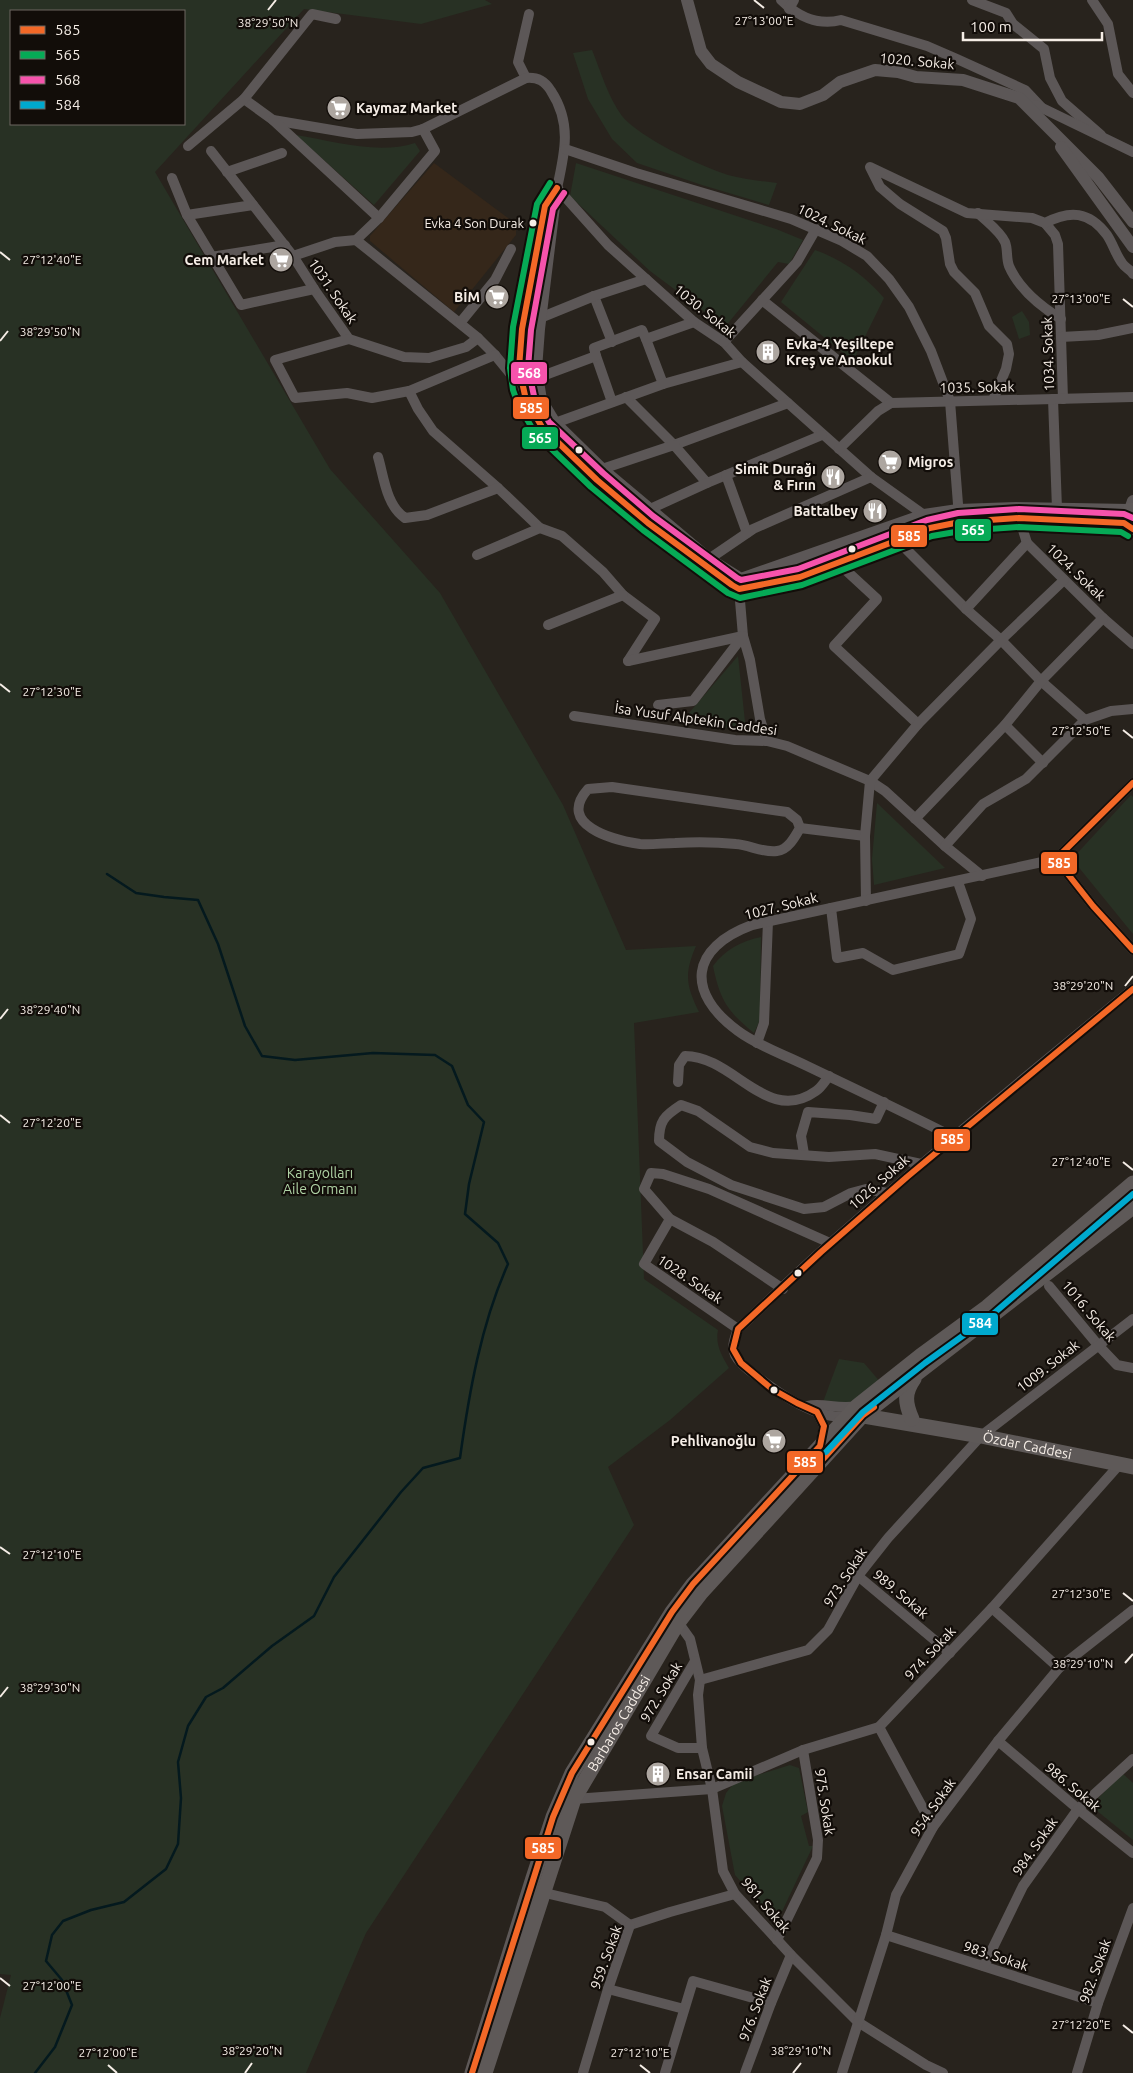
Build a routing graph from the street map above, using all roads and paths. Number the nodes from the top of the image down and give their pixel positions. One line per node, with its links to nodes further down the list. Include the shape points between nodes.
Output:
1 (688, 0): 11 (street, 1020. Sokak, via 701,51 711,64 738,82 781,102 800,104 823,95 840,82 875,70 963,80)
2 (781, 0): 5 (street)
3 (972, 0): 16 (street, via 1006,13 1013,24 1044,49 1050,78 1062,101)
4 (1092, 0): 9 (street, via 1108,24 1118,74)
5 (792, 4): 12 (street, via 813,21 829,23 841,20 927,46 1025,90)
6 (529, 14): 8 (street, via 518,62)
7 (336, 19): 10 (street, via 312,14)
8 (526, 78): 15 (street); 18 (street, via 535,77 546,84 560,104)
9 (1133, 93)
10 (244, 98): 13 (street); 17 (street)
11 (1019, 98): 12 (street, 1020. Sokak); 14 (street)
12 (1041, 107): 16 (street, 1020. Sokak)
13 (272, 120): 15 (street, via 357,134); 28 (street)
14 (1045, 124): 29 (street, via 1098,177); 34 (street)
15 (423, 129): 28 (street, via 435,151)
16 (1101, 135): 20 (street, 1020. Sokak)
17 (188, 146)
18 (565, 149): 24 (street); 31 (street, 1024. Sokak, via 636,174)
19 (211, 151): 22 (street, 1031. Sokak)
20 (1133, 152)
21 (282, 153): 22 (street)
22 (228, 172): 25 (street, 1031. Sokak)
23 (172, 178): 26 (street)
24 (557, 188): 39 (street, 1030. Sokak, via 608,245); 43 (street); 59 (street, via 545,206 529,286 519,368)
25 (253, 205): 26 (street); 33 (street, 1031. Sokak)
26 (187, 214): 37 (street)
27 (978, 214): 30 (street, via 1032,218); 44 (street, via 1006,242 1009,265 1024,288 1042,308); 66 (street, via 967,213 870,167 880,187 943,231 954,272 974,293 990,326 1008,344 1006,369)
28 (379, 218): 32 (street)
29 (1133, 222)
30 (1045, 223): 38 (street, via 1059,216 1077,213 1094,222 1107,235 1123,265); 44 (street, 1034. Sokak, via 1058,244)
31 (816, 228): 42 (street, via 797,262); 67 (street, 1024. Sokak, via 867,256 889,279 909,308 931,351)
32 (356, 240): 36 (street, via 335,242); 45 (street)
33 (285, 245): 36 (street, 1031. Sokak); 37 (street)
34 (1133, 247)
35 (511, 249): 45 (street, via 495,280)
36 (293, 256): 40 (street, 1031. Sokak)
37 (211, 257): 40 (street, via 241,305)
38 (1133, 274)
39 (646, 279): 41 (street); 46 (street, 1030. Sokak)
40 (314, 290): 50 (street, 1031. Sokak)
41 (594, 296): 43 (street); 52 (street)
42 (762, 300): 53 (street); 69 (street)
43 (540, 318): 57 (street)
44 (1061, 319): 48 (street, 1034. Sokak)
45 (460, 322): 49 (street)
46 (694, 322): 51 (street); 53 (street, 1030. Sokak)
47 (1133, 328): 48 (street, via 1098,335)
48 (1061, 337): 64 (street, 1034. Sokak)
49 (478, 338): 50 (street, 1031. Sokak, via 466,347 429,358 404,357); 54 (street)
50 (348, 339): 60 (street, via 276,360 295,398 347,393 372,398)
51 (646, 339): 52 (street, via 642,330); 58 (street)
52 (612, 342): 55 (street, via 594,348)
53 (724, 342): 56 (street, 1030. Sokak)
54 (496, 355): 59 (street); 60 (street)
55 (596, 356): 57 (street, via 546,375); 68 (street)
56 (742, 362): 58 (street); 70 (street, 1030. Sokak)
57 (538, 382): 65 (street)
58 (663, 384): 61 (street)
59 (522, 388): 65 (street); 96 (street, via 542,427 597,480 678,547)
60 (409, 391): 80 (street, via 432,431)
61 (626, 397): 68 (street); 73 (street)
62 (1133, 397): 64 (street, 1035. Sokak)
63 (1052, 399): 64 (street, 1035. Sokak); 66 (street, 1035. Sokak); 82 (street)
64 (1063, 399)
65 (541, 400): 71 (street)
66 (993, 400): 67 (street, 1035. Sokak)
67 (950, 401): 69 (street, 1035. Sokak); 85 (street, 1024. Sokak)
68 (612, 402): 71 (street)
69 (891, 402): 74 (street)
70 (788, 403): 72 (street, 1030. Sokak); 73 (street)
71 (555, 423): 76 (street)
72 (822, 435): 74 (street, 1030. Sokak); 77 (street)
73 (674, 445): 76 (street); 79 (street)
74 (839, 449): 78 (street, 1030. Sokak)
75 (378, 457): 80 (street, via 392,504 405,518 427,515)
76 (602, 470): 81 (street)
77 (726, 475): 79 (street); 89 (street)
78 (871, 477): 84 (street, 1030. Sokak); 89 (street)
79 (707, 483): 81 (street)
80 (498, 488): 87 (street)
81 (650, 509): 93 (street)
82 (1057, 509): 83 (street); 86 (street)
83 (1018, 513): 85 (street); 86 (street); 91 (street, 1024. Sokak)
84 (924, 515): 85 (street); 88 (street, 1030. Sokak); 96 (street)
85 (959, 516): 88 (street)
86 (1131, 516)
87 (540, 528): 92 (street); 97 (street, via 562,536 603,572)
88 (930, 528): 90 (street)
89 (747, 533): 93 (street)
90 (897, 540): 94 (street); 98 (street)
91 (1027, 543): 95 (street, 1024. Sokak); 98 (street)
92 (477, 555)
93 (709, 559): 96 (street)
94 (838, 563): 96 (street, via 800,577); 109 (street, via 877,599 834,646)
95 (1064, 580): 99 (street, 1024. Sokak); 102 (street)
96 (740, 584): 101 (street)
97 (623, 595): 100 (street); 101 (street, via 655,619 628,660)
98 (966, 608): 102 (street)
99 (1103, 618): 103 (street, 1024. Sokak); 104 (street)
100 (548, 625)
101 (743, 636): 105 (street, via 693,701); 111 (street)
102 (1001, 640): 104 (street); 109 (street)
103 (1133, 644)
104 (1041, 681): 108 (street); 110 (street)
105 (658, 705)
106 (1133, 709): 108 (street, via 1111,711)
107 (574, 716): 111 (street, İsa Yusuf Alptekin Caddesi, via 735,740)
108 (1085, 720): 112 (street)
109 (918, 724): 113 (street)
110 (1005, 724): 112 (street); 115 (street)
111 (767, 741): 113 (street, İsa Yusuf Alptekin Caddesi, via 787,746)
112 (1043, 763): 118 (street, via 1026,779 983,804)
113 (870, 781): 115 (street, İsa Yusuf Alptekin Caddesi); 117 (street)
114 (1132, 786): 119 (street)
115 (915, 819): 118 (street, İsa Yusuf Alptekin Caddesi)
116 (800, 828): 116 (street, via 787,846 778,851 738,844 642,844 606,836 580,818 578,809 580,798 588,789 612,787 787,812 797,820); 117 (street)
117 (866, 836): 122 (street)
118 (945, 846): 120 (street, İsa Yusuf Alptekin Caddesi)
119 (1056, 859): 120 (street, 1027. Sokak); 125 (street)
120 (982, 876): 121 (street, 1027. Sokak)
121 (958, 882): 122 (street, 1027. Sokak); 123 (street, via 971,919 959,954 893,970 863,953 837,958)
122 (866, 901): 123 (street, 1027. Sokak)
123 (831, 908): 124 (street, 1027. Sokak)
124 (768, 921): 127 (street, via 764,1023); 127 (street, 1027. Sokak, via 737,931 719,943 705,959 701,978 702,989 720,1015)
125 (1133, 950)
126 (1133, 989): 131 (street, 1026. Sokak)
127 (757, 1043): 128 (street, 1027. Sokak)
128 (829, 1076): 129 (street, via 812,1093 792,1101 776,1100 718,1064 699,1056 685,1056 679,1065); 130 (street, 1027. Sokak)
129 (678, 1082)
130 (884, 1102): 131 (street, 1027. Sokak); 132 (street, via 876,1119 808,1112 801,1136)
131 (953, 1136): 133 (street, 1026. Sokak)
132 (804, 1154): 133 (street, via 829,1157 875,1154); 135 (street, via 773,1153 750,1147 698,1111 681,1105 668,1113 659,1126 659,1141 687,1162 732,1185 804,1209 824,1207 866,1189)
133 (921, 1164): 135 (street, 1026. Sokak)
134 (1133, 1183): 147 (main road, Barbaros Caddesi, via 987,1307 920,1356)
135 (887, 1193): 138 (street, 1026. Sokak)
136 (1133, 1207): 145 (main road, Barbaros Caddesi)
137 (670, 1219): 138 (street, via 644,1190 651,1174 663,1174 709,1190); 140 (street, via 713,1242); 142 (street, 1028. Sokak, via 644,1264)
138 (830, 1243): 140 (street, 1026. Sokak)
139 (1049, 1286): 143 (street, 1016. Sokak)
140 (782, 1289): 142 (street, 1026. Sokak)
141 (1133, 1318): 143 (street, 1009. Sokak)
142 (738, 1329): 146 (street, via 734,1354 744,1367 769,1388)
143 (1098, 1345): 144 (street, 1016. Sokak, via 1117,1365); 150 (street, 1009. Sokak)
144 (1133, 1368)
145 (916, 1375): 147 (main road, Barbaros Caddesi); 149 (main road, via 905,1396 907,1408)
146 (806, 1406): 147 (street, via 814,1404); 148 (street)
147 (860, 1411): 148 (street, via 839,1417); 149 (main road, Özdar Caddesi); 151 (main road, Barbaros Caddesi); 156 (main road, Barbaros Caddesi, via 701,1593)
148 (817, 1412): 151 (street, via 824,1426)
149 (917, 1422): 150 (main road, Özdar Caddesi)
150 (981, 1436): 152 (main road, Özdar Caddesi); 153 (street, 973. Sokak, via 888,1538)
151 (820, 1446): 156 (main road, Barbaros Caddesi, via 693,1584)
152 (1126, 1466): 154 (street, 974. Sokak)
153 (858, 1576): 157 (street, 989. Sokak); 160 (street, 973. Sokak, via 828,1630 808,1650)
154 (992, 1608): 157 (street, 974. Sokak); 159 (street)
155 (1133, 1610): 159 (street, 954. Sokak)
156 (675, 1618): 158 (street, 981. Sokak, via 690,1639); 167 (main road, Barbaros Caddesi); 186 (main road, Barbaros Caddesi, via 572,1773 553,1816)
157 (950, 1653): 161 (street, 974. Sokak)
158 (695, 1661): 160 (street, 981. Sokak); 163 (street, 972. Sokak, via 651,1736 678,1748)
159 (1059, 1668): 162 (street, 954. Sokak)
160 (700, 1680): 163 (street, 981. Sokak)
161 (879, 1728): 164 (street); 169 (street)
162 (998, 1741): 168 (street, 986. Sokak); 169 (street, 954. Sokak)
163 (702, 1748): 166 (street, 981. Sokak)
164 (803, 1750): 166 (street); 177 (street, 975. Sokak, via 818,1840 817,1858)
165 (1133, 1759): 168 (street, 984. Sokak)
166 (712, 1789): 167 (street); 172 (street, 981. Sokak, via 724,1871)
167 (574, 1799): 171 (main road, Barbaros Caddesi)
168 (1078, 1810): 170 (street, 986. Sokak); 179 (street, 984. Sokak, via 1023,1886)
169 (933, 1827): 176 (street, 954. Sokak, via 896,1895)
170 (1133, 1853)
171 (544, 1893): 175 (street, via 605,1907); 187 (main road, Barbaros Caddesi)
172 (735, 1894): 175 (street, 959. Sokak); 177 (street, 981. Sokak)
173 (1133, 1908): 174 (street, 982. Sokak)
174 (1131, 1921): 182 (street, 982. Sokak)
175 (630, 1925): 180 (street, 959. Sokak)
176 (886, 1935): 179 (street, 983. Sokak); 184 (street, 954. Sokak)
177 (777, 1940): 178 (street, 981. Sokak)
178 (791, 1955): 181 (street, 976. Sokak); 184 (street, 981. Sokak)
179 (984, 1966): 182 (street, 983. Sokak)
180 (608, 1989): 183 (street); 188 (street, 959. Sokak)
181 (771, 2003): 183 (street, via 693,1981); 190 (street, 976. Sokak)
182 (1098, 2003): 193 (street, 982. Sokak)
183 (684, 2009): 189 (street)
184 (858, 2022): 185 (street, 981. Sokak); 191 (street, 954. Sokak)
185 (925, 2069): 192 (street, 981. Sokak)
186 (472, 2073)
187 (486, 2073)
188 (583, 2073)
189 (665, 2073)
190 (745, 2073)
191 (842, 2073)
192 (943, 2073)
193 (1077, 2073)

